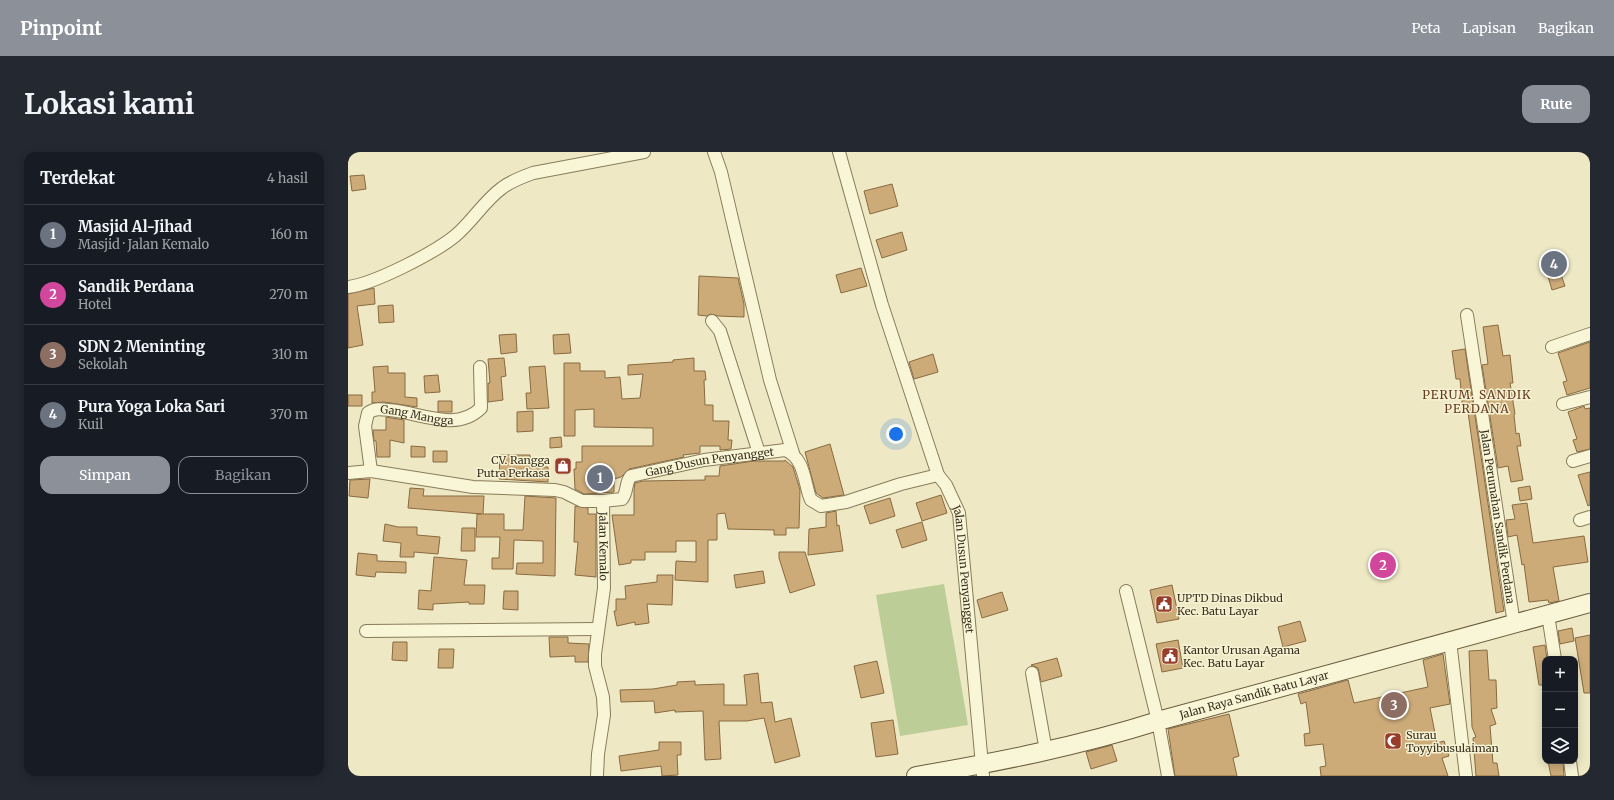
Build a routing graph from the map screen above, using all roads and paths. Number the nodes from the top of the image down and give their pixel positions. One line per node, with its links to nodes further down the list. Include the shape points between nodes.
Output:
1 (644, 152): 4 (street, via 533,173 517,179 502,188 456,235 438,248 365,284)
2 (714, 152): 13 (street, via 770,380)
3 (839, 152): 18 (street, Jalan Dusun Penyangget, via 882,305)
4 (348, 287)
5 (1467, 315): 23 (street, Jalan Perumahan Sandik Perdana)
6 (712, 322): 12 (street, via 720,331)
7 (1590, 334): 8 (street)
8 (1552, 346)
9 (480, 368): 16 (street, Gang Mangga, via 481,408 464,420 447,421 404,411 378,409 368,413 365,426)
10 (1590, 396): 11 (street)
11 (1563, 404)
12 (759, 453): 13 (street, Gang Dusun Penyangget, via 785,450); 19 (street, Gang Dusun Penyangget, via 704,460 632,476 628,479 626,493 622,498)
13 (793, 453): 18 (street, via 799,460 811,500 824,506 846,502)
14 (1590, 456): 15 (street)
15 (1573, 461)
16 (370, 471): 17 (street, Jalan Kemalo); 19 (street, Jalan Kemalo, via 473,487 560,490 582,501)
17 (348, 473)
18 (938, 474): 32 (street, Jalan Dusun Penyangget, via 959,512)
19 (603, 501): 24 (street, Jalan Kemalo, via 604,588)
20 (1126, 591): 29 (street)
21 (1590, 603): 22 (main road, Jalan Raya Sandik Batu Layar)
22 (1548, 615): 23 (main road, Jalan Raya Sandik Batu Layar); 27 (street)
23 (1514, 624): 26 (main road, Jalan Raya Sandik Batu Layar)
24 (597, 629): 25 (street); 33 (street, Jalan Kemalo, via 595,666 604,701)
25 (366, 632)
26 (1450, 641): 29 (main road, Jalan Raya Sandik Batu Layar); 36 (street)
27 (1555, 656)
28 (1032, 673): 30 (street)
29 (1158, 721): 30 (main road, Jalan Raya Sandik Batu Layar, via 1109,737); 35 (street)
30 (1046, 751): 32 (main road, Jalan Raya Sandik Batu Layar)
31 (1570, 764): 37 (street)
32 (983, 770): 34 (main road, Jalan Raya Sandik Batu Layar)
33 (597, 776)
34 (916, 776)
35 (1168, 776)
36 (1466, 776)
37 (1572, 776)

